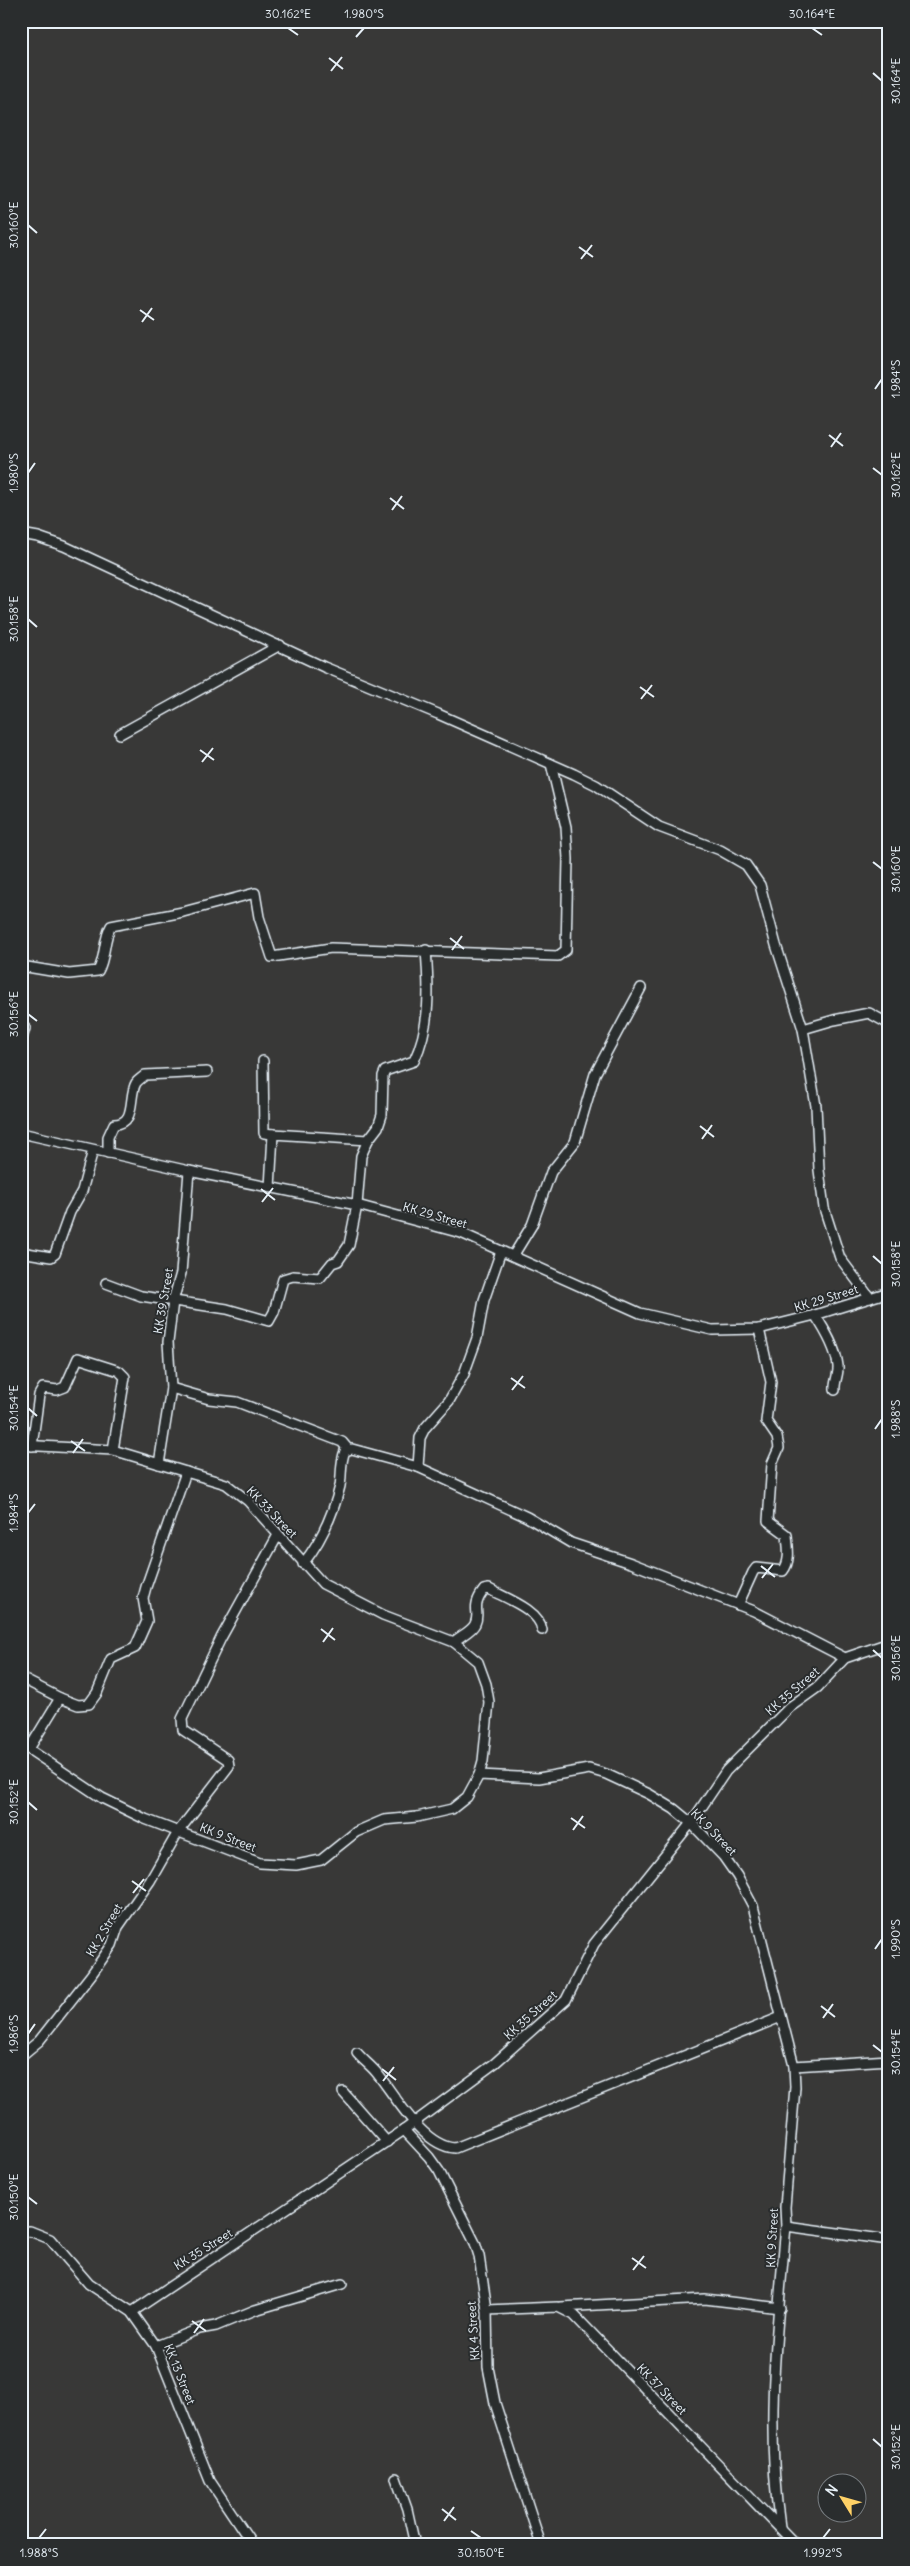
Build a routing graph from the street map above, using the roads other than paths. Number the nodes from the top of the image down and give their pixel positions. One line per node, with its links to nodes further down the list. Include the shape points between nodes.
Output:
1 (21, 534): 2 (street, via 38,536 64,546)
2 (280, 645): 3 (street); 4 (street)
3 (120, 734)
4 (551, 764): 5 (street, via 566,826 566,950 558,956); 10 (street, via 596,785 660,827 720,850 746,865 760,885)
5 (426, 950): 6 (street, via 331,948 272,957 258,917 255,893 111,926 98,971 69,974); 16 (street, via 429,1007 417,1053 414,1061 385,1071 382,1076 382,1115)
6 (21, 966)
7 (641, 988): 24 (street, via 595,1074 575,1142 551,1172 532,1225)
8 (889, 1024): 10 (street, via 869,1014)
9 (25, 1028): 11 (street)
10 (803, 1029): 27 (street, via 816,1106 824,1208 840,1258)
11 (21, 1042)
12 (263, 1061): 15 (street, via 264,1133)
13 (207, 1072): 18 (street, via 145,1075 135,1084 127,1118 111,1127)
14 (21, 1133): 17 (street, KK 29 Street)
15 (273, 1134): 16 (street); 20 (street)
16 (368, 1140): 21 (street, via 358,1174)
17 (94, 1150): 18 (street, KK 29 Street); 23 (street, via 82,1191 70,1212 55,1254)
18 (108, 1153): 19 (street, KK 29 Street)
19 (189, 1171): 20 (street, KK 29 Street); 28 (street, KK 39 Street, via 181,1273)
20 (270, 1188): 21 (street, KK 29 Street)
21 (357, 1206): 22 (street, KK 29 Street, via 460,1233); 28 (street, via 349,1245 344,1252 320,1278 293,1276 283,1279 269,1321 227,1309)
22 (501, 1251): 24 (street, KK 29 Street); 38 (street, via 464,1374 450,1400 420,1438)
23 (21, 1252)
24 (513, 1256): 30 (street, KK 29 Street, via 640,1313 712,1330)
25 (106, 1282): 28 (street, via 141,1296)
26 (889, 1292): 27 (street, KK 29 Street)
27 (870, 1298): 29 (street, KK 29 Street)
28 (173, 1301): 31 (street, KK 39 Street, via 168,1342)
29 (815, 1315): 30 (street, KK 29 Street); 32 (street, via 837,1361)
30 (759, 1329): 42 (street, via 771,1382 766,1421 777,1438 779,1448 772,1464 768,1521 787,1535 787,1565 782,1571 756,1568)
31 (171, 1388): 35 (street, via 209,1399 237,1402 327,1435); 37 (street, KK 39 Street)
32 (835, 1390)
33 (21, 1445): 34 (street, KK 33 Street)
34 (32, 1446): 36 (street, KK 33 Street); 36 (street, via 39,1395 44,1388 57,1390 65,1387 78,1358 110,1368 125,1377)
35 (348, 1449): 38 (street); 41 (street, via 343,1456 340,1485 325,1528)
36 (113, 1450): 37 (street, KK 33 Street)
37 (159, 1464): 39 (street, KK 33 Street)
38 (418, 1468): 42 (street, via 527,1517 571,1543)
39 (186, 1472): 40 (street, KK 33 Street, via 226,1484 248,1501); 48 (street, via 146,1587 147,1621 135,1648 111,1659 89,1704 78,1705)
40 (278, 1535): 41 (street, KK 33 Street); 52 (street, KK 2 Street, via 221,1638 182,1718 183,1730 230,1762)
41 (304, 1564): 44 (street, KK 33 Street, via 323,1584 384,1615)
42 (738, 1605): 46 (street)
43 (542, 1630): 44 (street, via 538,1618 528,1611 484,1590 476,1604 476,1623)
44 (454, 1642): 50 (street, KK 33 Street, via 478,1662 488,1702)
45 (889, 1643): 46 (street, KK 35 Street)
46 (845, 1658): 51 (street, KK 35 Street, via 726,1771)
47 (21, 1678): 48 (street)
48 (60, 1698): 49 (street)
49 (25, 1746): 52 (street, KK 9 Street, via 102,1798)
50 (479, 1775): 51 (street, KK 9 Street, via 539,1778 589,1769 649,1794); 52 (street, KK 9 Street, via 467,1797 452,1810 384,1820 356,1832 321,1860 296,1865 260,1863)
51 (691, 1822): 53 (street, KK 9 Street, via 728,1862 753,1906); 59 (street, KK 35 Street, via 594,1944 566,2000 495,2063)
52 (178, 1832): 55 (street, KK 2 Street, via 91,1975 39,2040)
53 (782, 2017): 57 (street, KK 9 Street); 59 (street, via 462,2146 443,2146)
54 (357, 2054): 59 (street, via 374,2070)
55 (21, 2056)
56 (889, 2060): 57 (street)
57 (794, 2066): 62 (street, KK 9 Street)
58 (343, 2092): 61 (street)
59 (414, 2123): 60 (street, KK 35 Street)
60 (404, 2130): 61 (street, KK 35 Street); 68 (street, KK 4 Street, via 439,2171 475,2243)
61 (387, 2142): 69 (street, KK 35 Street)
62 (786, 2226): 64 (street); 67 (street, KK 9 Street)
63 (21, 2232): 69 (street, KK 13 Street, via 30,2231 50,2239 89,2284)
64 (889, 2240)
65 (342, 2284): 70 (street, via 255,2310)
66 (558, 2307): 67 (street, via 705,2299); 68 (street); 72 (street, KK 37 Street, via 580,2320)
67 (780, 2308): 72 (street, KK 9 Street, via 771,2399 772,2453)
68 (487, 2310): 75 (street, KK 4 Street, via 488,2367 494,2403)
69 (132, 2312): 70 (street, KK 13 Street)
70 (156, 2346): 73 (street, KK 13 Street, via 210,2481)
71 (396, 2478): 74 (street)
72 (780, 2526): 76 (street, KK 37 Street)
73 (253, 2545)
74 (415, 2545)
75 (541, 2545)
76 (796, 2545)

